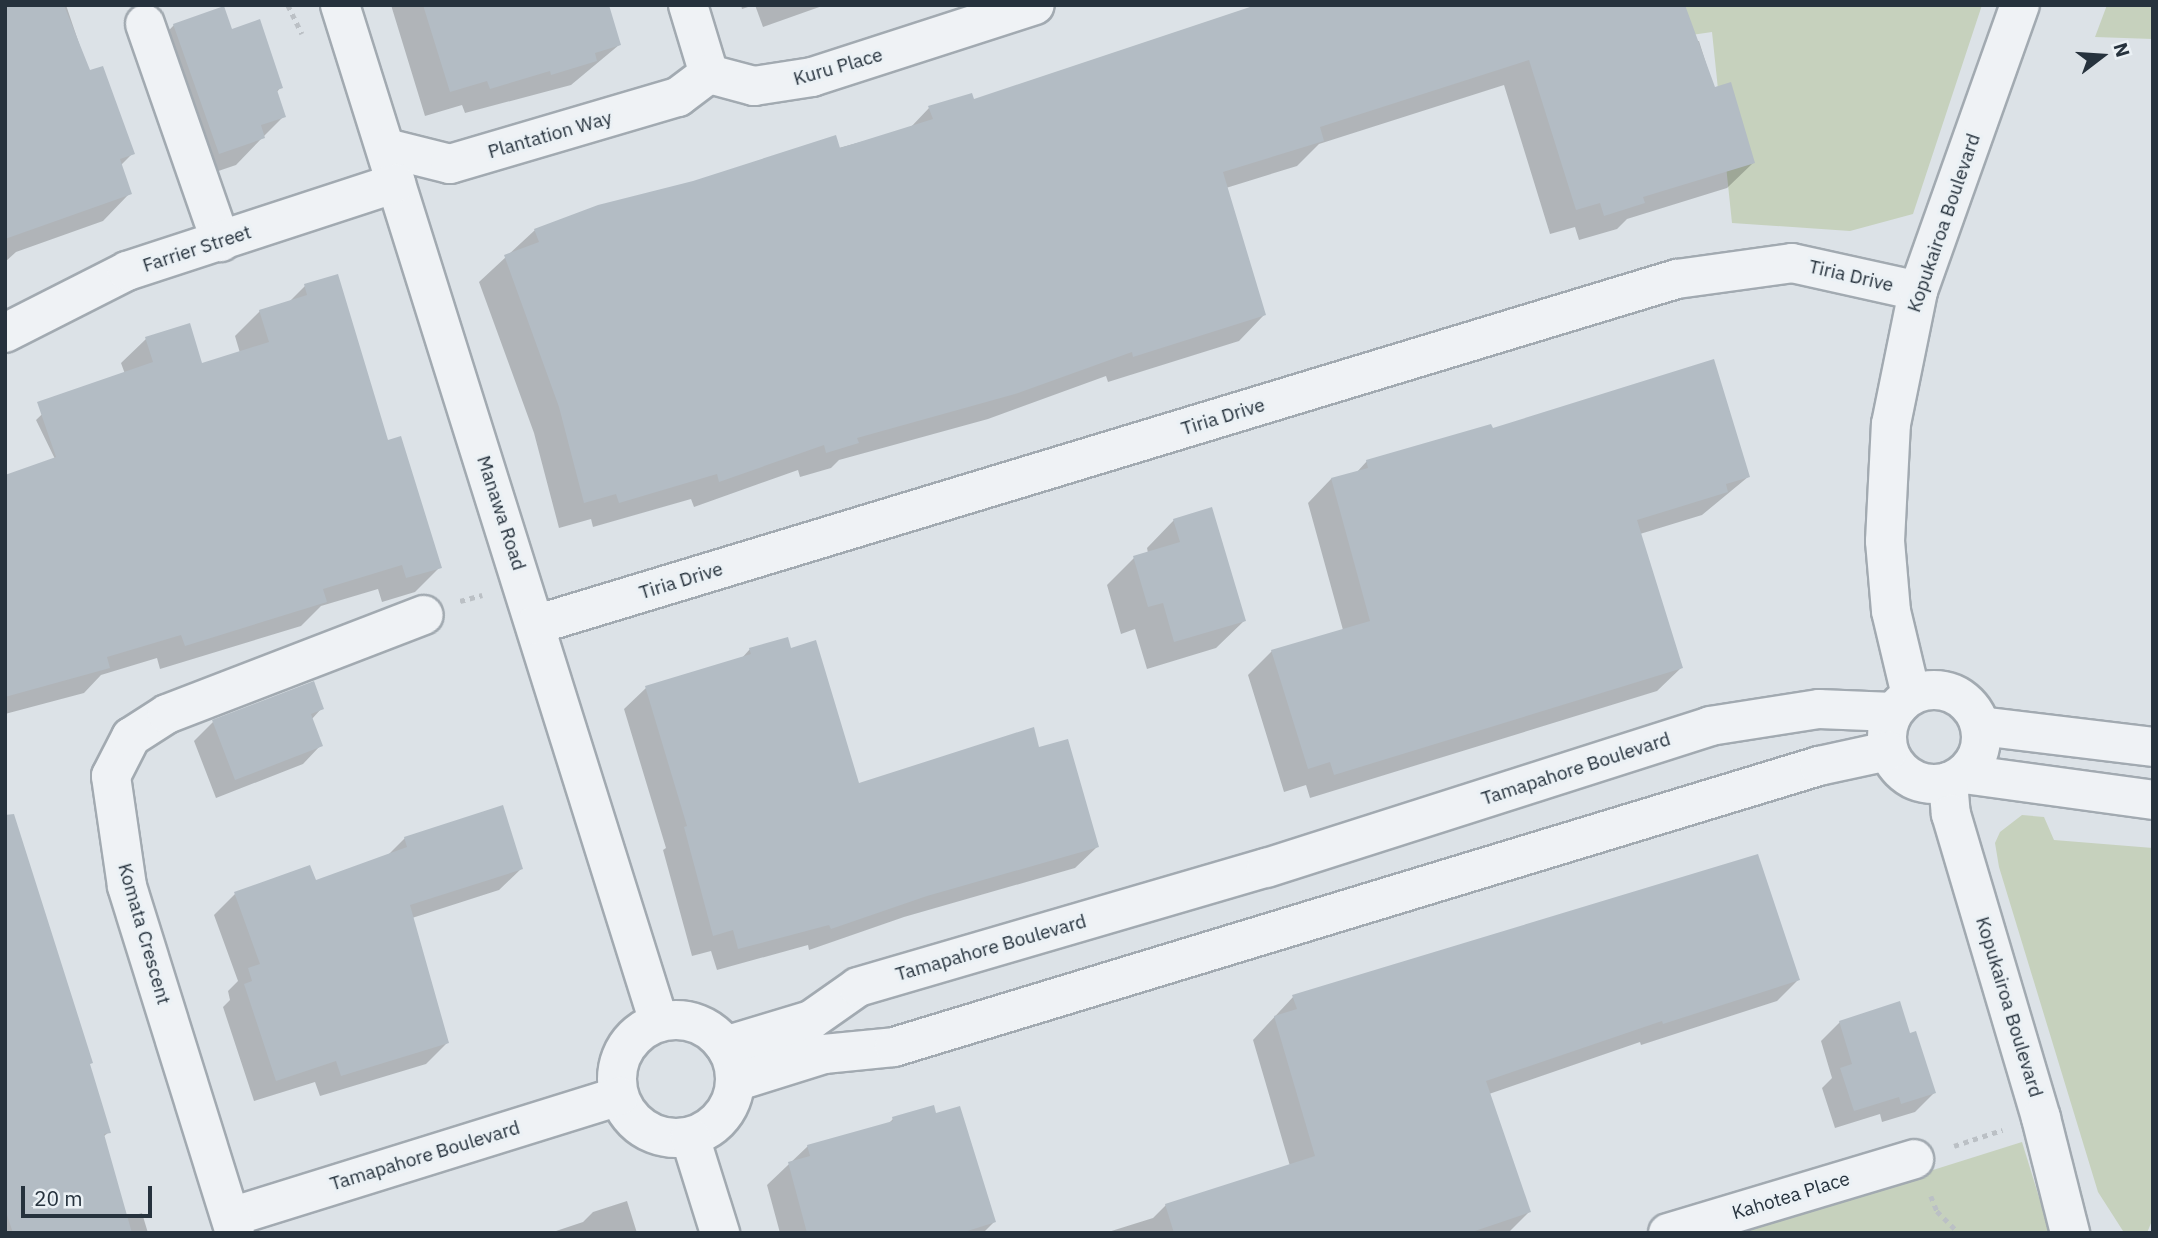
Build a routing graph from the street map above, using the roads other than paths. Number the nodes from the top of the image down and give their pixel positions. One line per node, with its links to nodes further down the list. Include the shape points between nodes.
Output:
1 (340, 5): 7 (street, Manawa Road)
2 (688, 5): 6 (street)
3 (1035, 5): 6 (street, Kuru Place, via 812,77 754,86)
4 (2020, 5): 9 (street, Kopukairoa Boulevard)
5 (145, 24): 8 (street)
6 (709, 74): 7 (street, Plantation Way, via 678,97 450,164)
7 (391, 165): 8 (street, Farrier Street); 12 (street, Manawa Road)
8 (221, 242): 10 (street, Farrier Street, via 117,276)
9 (1918, 291): 12 (street, Tiria Drive, via 1792,263 1677,279); 13 (street, Kopukairoa Boulevard, via 1902,359 1885,480 1891,611)
10 (5, 332)
11 (424, 615): 27 (street, Komata Crescent, via 167,714 131,737 111,776 127,886)
12 (535, 625): 21 (street, Manawa Road)
13 (1902, 703): 14 (street, via 1925,689 1952,692 1965,701); 16 (street, via 1888,725); 19 (street, Tamapahore Boulevard, via 1819,709 1710,726)
14 (1980, 726): 15 (street); 17 (street, via 1979,752)
15 (2153, 747)
16 (1888, 751): 17 (street, via 1905,775 1933,784); 20 (street, via 1819,766)
17 (1956, 778): 18 (street); 30 (street, Kopukairoa Boulevard, via 1951,814 2041,1118)
18 (2153, 800)
19 (1266, 868): 20 (street); 22 (street, Tamapahore Boulevard, via 858,987 811,1020)
20 (1284, 927): 23 (street, via 894,1047 824,1054)
21 (659, 1022): 22 (street, via 696,1023); 24 (street, via 629,1043 620,1059)
22 (725, 1046): 23 (street)
23 (735, 1082): 25 (street, via 722,1117)
24 (619, 1096): 25 (street, via 639,1125 673,1139); 27 (street, Tamapahore Boulevard)
25 (690, 1137): 28 (street)
26 (1914, 1158): 29 (street, Kahotea Place)
27 (233, 1225)
28 (720, 1233)
29 (1668, 1233)
30 (2070, 1233)

